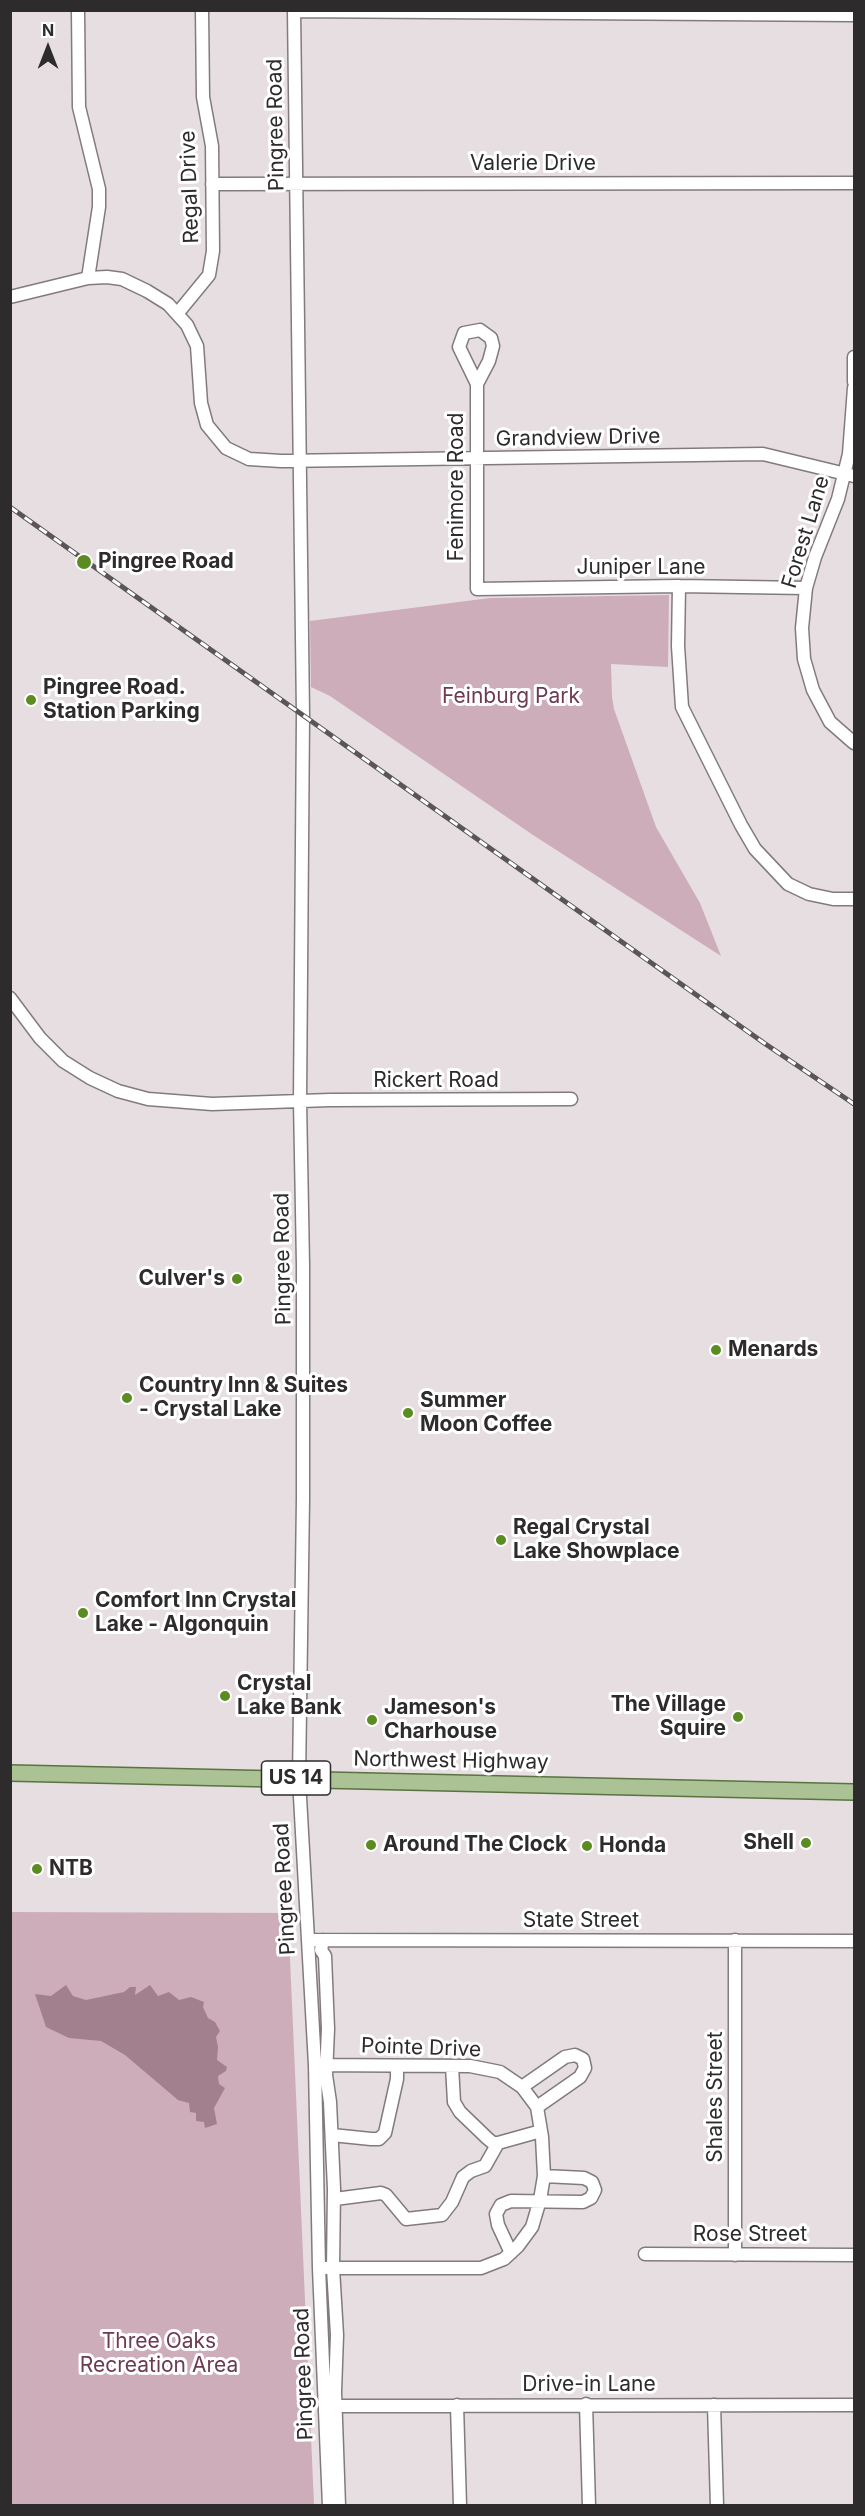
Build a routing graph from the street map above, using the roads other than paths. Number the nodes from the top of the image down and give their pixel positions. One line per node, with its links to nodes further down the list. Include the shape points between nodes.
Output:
1 (78, 10): 8 (street, via 79,107 99,189)
2 (202, 10): 7 (street, Regal Drive, via 203,97 212,146)
3 (294, 11): 4 (street); 5 (street, Pingree Road)
4 (855, 15)
5 (296, 183): 6 (street, Valerie Drive); 7 (street, Valerie Drive); 16 (street, Pingree Road)
6 (855, 183)
7 (212, 184): 10 (street, Regal Drive, via 213,251 209,275)
8 (88, 278): 9 (street, Grandview Drive); 10 (street, Grandview Drive, via 122,279 168,304)
9 (10, 297)
10 (177, 314): 16 (street, Grandview Drive, via 197,346 202,412 212,434 232,452 249,459)
11 (854, 357): 12 (street)
12 (855, 382)
13 (477, 384): 15 (street, Fenimore Road)
14 (855, 388): 17 (street, Forest Lane)
15 (476, 459): 16 (street, Grandview Drive); 17 (street, Grandview Drive, via 763,454); 20 (street, Fenimore Road)
16 (299, 460): 25 (street, Pingree Road, via 303,715)
17 (849, 475): 19 (street, Forest Lane)
18 (679, 586): 19 (street, Juniper Lane); 20 (street, Juniper Lane); 22 (street, via 682,706 741,825 755,849 788,884 833,900)
19 (806, 588): 21 (street, Forest Lane, via 804,659 813,690 830,722)
20 (477, 589)
21 (855, 743)
22 (855, 899)
23 (10, 998): 25 (street, Rickert Road, via 63,1061 118,1091 148,1099 212,1104)
24 (571, 1099): 25 (street, Rickert Road)
25 (300, 1101): 27 (street, Pingree Road, via 303,1499)
26 (10, 1773): 27 (main road, Northwest Highway / US 14)
27 (299, 1779): 28 (main road, Northwest Highway / US 14); 29 (street, Pingree Road)
28 (855, 1792)
29 (307, 1940): 31 (street, State Street); 33 (street, Pingree Road)
30 (735, 1940): 31 (street, State Street); 32 (street, State Street); 46 (street, Shales Street)
31 (323, 1941): 33 (street, via 328,2030)
32 (855, 1941)
33 (320, 2066): 34 (street, Pointe Drive); 39 (street); 48 (street, Pingree Road)
34 (397, 2066): 35 (street, Pointe Drive); 39 (street, via 385,2133 379,2139)
35 (452, 2066): 36 (street, Pointe Drive, via 500,2072); 40 (street, via 454,2102 487,2138)
36 (522, 2087): 37 (street, Pointe Drive); 37 (street, via 565,2057 575,2055 583,2059 585,2068 580,2077)
37 (537, 2107): 38 (street, Pointe Drive)
38 (541, 2131): 40 (street); 41 (street, Pointe Drive)
39 (332, 2135): 42 (street)
40 (498, 2144): 42 (street, via 485,2166 463,2177 442,2216 406,2219 381,2193)
41 (544, 2176): 43 (street, Pointe Drive); 43 (street, via 584,2178 592,2182 595,2190 583,2202)
42 (334, 2199): 49 (street)
43 (540, 2200): 44 (street, Pointe Drive, via 532,2227); 44 (street, via 511,2201 501,2205 496,2214)
44 (511, 2253): 49 (street, Pointe Drive, via 481,2268)
45 (645, 2254): 46 (street, Rose Street)
46 (735, 2254): 47 (street, Rose Street)
47 (855, 2254)
48 (319, 2268): 49 (street, Pointe Drive); 54 (street, Pingree Road)
49 (333, 2268): 54 (street, via 337,2335)
50 (457, 2404): 51 (street, Drive-in Lane); 54 (street, Drive-in Lane); 57 (street)
51 (586, 2404): 52 (street, Drive-in Lane); 58 (street)
52 (714, 2405): 53 (street, Drive-in Lane); 59 (street)
53 (855, 2405)
54 (330, 2406): 55 (street, Pingree Road); 56 (street)
55 (328, 2505)
56 (339, 2505)
57 (460, 2505)
58 (589, 2505)
59 (717, 2505)

